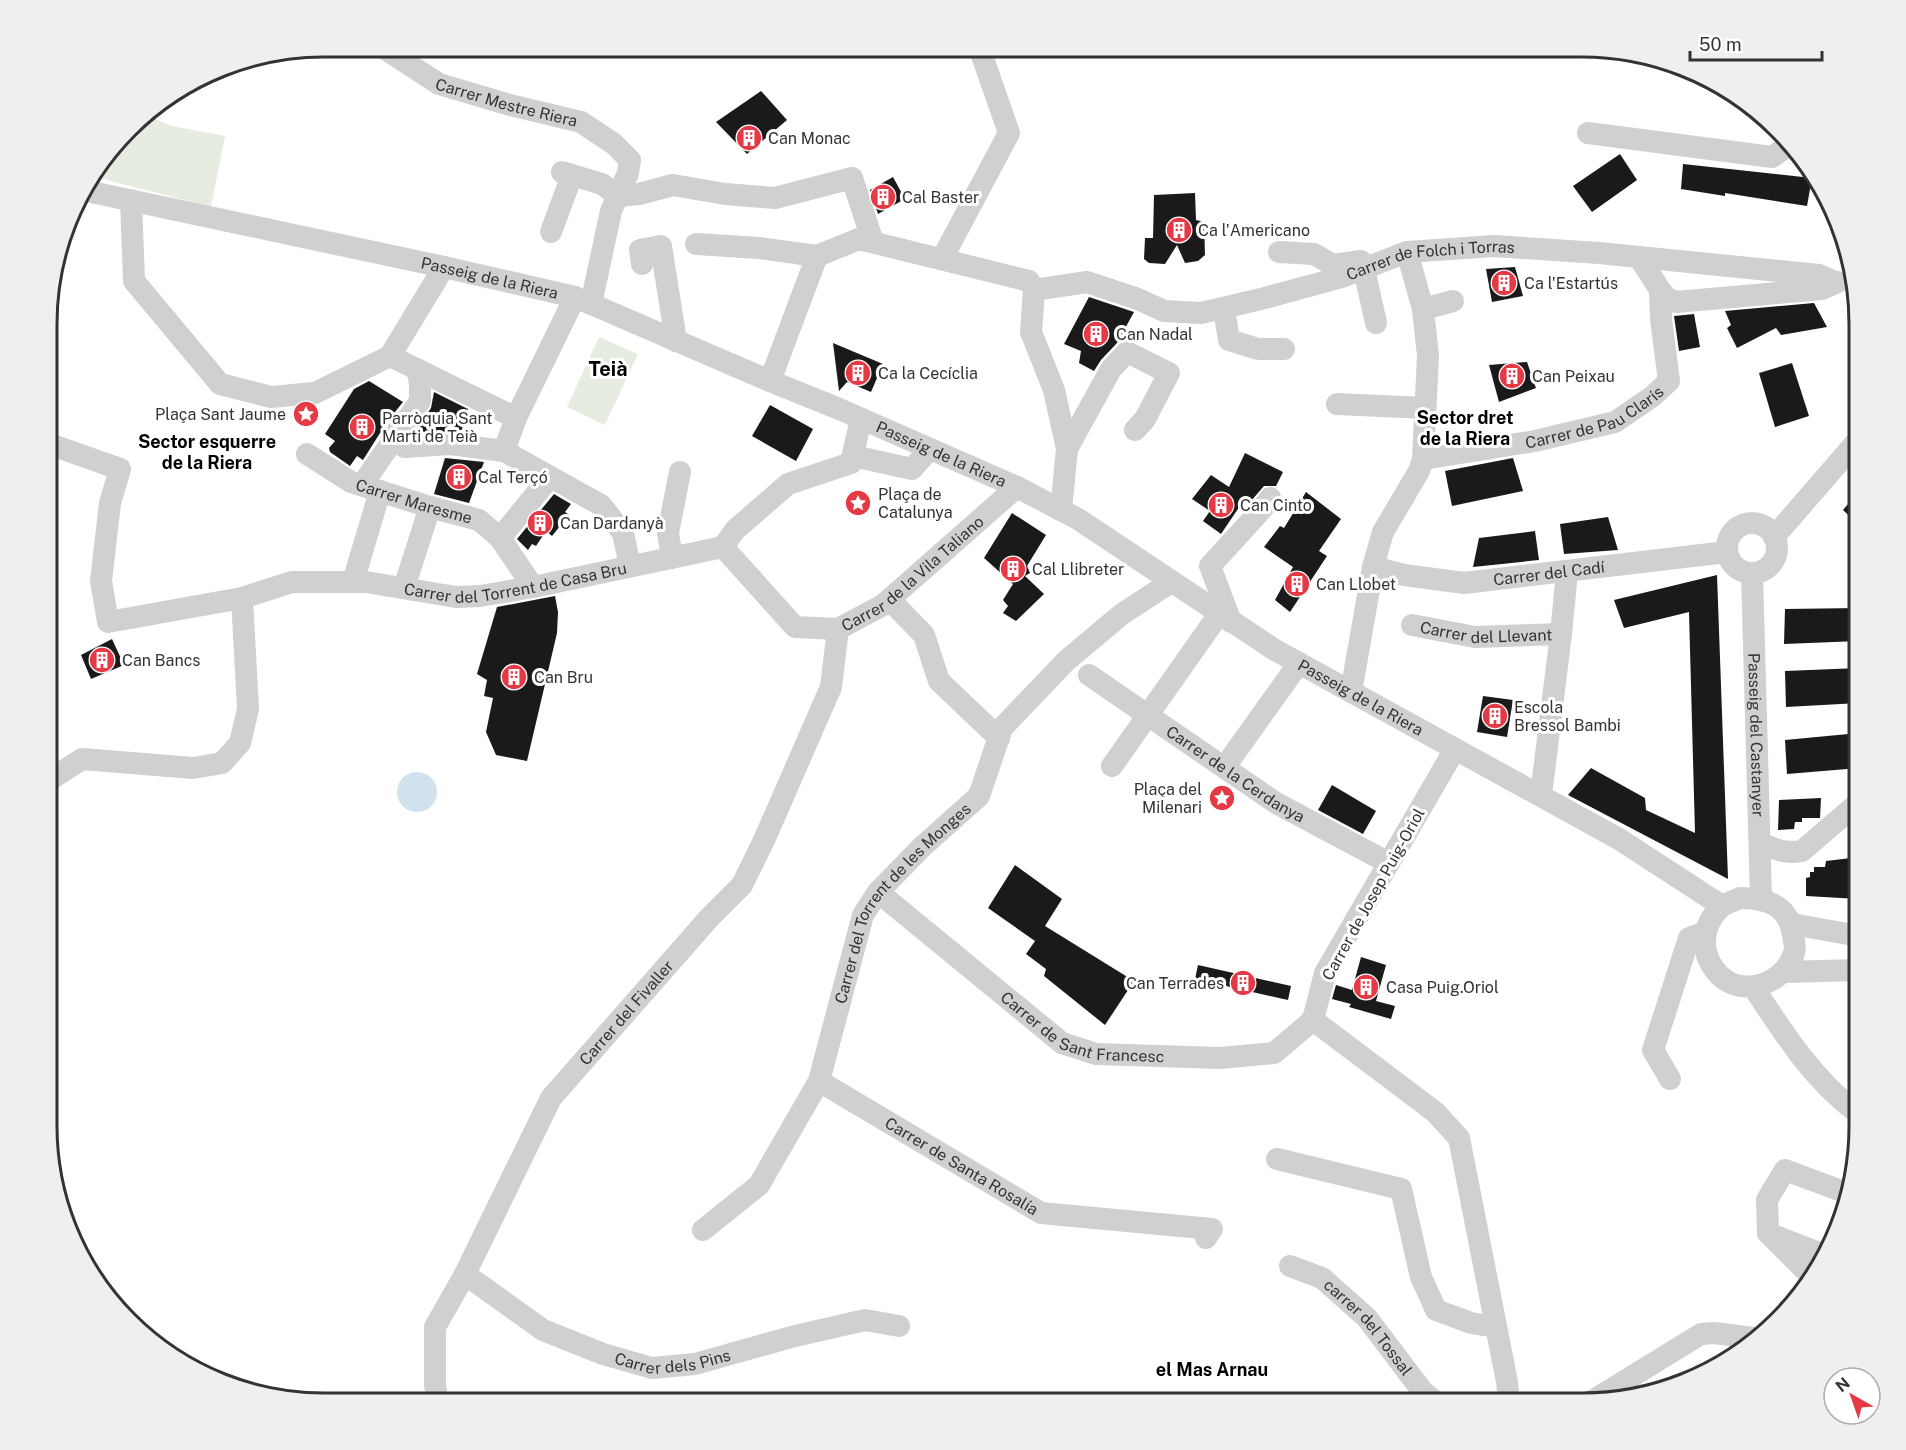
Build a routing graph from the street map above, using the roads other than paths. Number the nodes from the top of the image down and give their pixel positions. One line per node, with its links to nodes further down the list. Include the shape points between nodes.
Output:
1 (399, 57): 6 (street, Carrer Mestre Riera, via 440,84 581,122 630,160)
2 (982, 57): 15 (street, via 1009,133)
3 (1588, 133): 4 (street, via 1772,157)
4 (1784, 149)
5 (92, 192): 7 (street, Passeig de la Riera)
6 (618, 196): 8 (street, via 602,184 567,174); 9 (street, via 673,185 775,198 852,178); 22 (street)
7 (131, 200): 17 (street, Passeig de la Riera); 29 (street, via 134,281 220,384 271,397 315,393)
8 (551, 232)
9 (873, 242): 13 (street, via 859,239); 15 (street)
10 (696, 244): 13 (street)
11 (1279, 252): 12 (street, via 1314,254 1333,265)
12 (1400, 254): 14 (street, Carrer de Folch i Torras, via 1494,246); 18 (street, Carrer de Folch i Torras); 25 (street)
13 (817, 256): 31 (street)
14 (1639, 257): 19 (street, Carrer de Folch i Torras, via 1819,275); 21 (street)
15 (942, 259): 20 (street)
16 (642, 264): 27 (street, via 640,250 662,246)
17 (444, 267): 22 (street, Passeig de la Riera); 29 (street)
18 (1364, 269): 24 (street, Carrer de Folch i Torras); 26 (street)
19 (1842, 281): 21 (street, via 1822,289 1676,302)
20 (1031, 285): 24 (street, Carrer de Folch i Torras, via 1087,282 1164,311 1201,313); 40 (street, via 1031,332 1054,390)
21 (1660, 290): 45 (street, Carrer de Pau Clarís, via 1669,381 1653,396 1615,422 1535,441)
22 (583, 301): 27 (street, Passeig de la Riera); 34 (street)
23 (1453, 301): 25 (street)
24 (1224, 309): 28 (street, via 1229,340 1258,349)
25 (1423, 309): 33 (street, via 1428,356)
26 (1376, 323)
27 (676, 341): 31 (street, Passeig de la Riera)
28 (1284, 349)
29 (390, 356): 30 (street)
30 (417, 369): 34 (street); 36 (street, via 420,401)
31 (770, 381): 35 (street, Passeig de la Riera)
32 (1337, 404): 33 (street)
33 (1425, 408): 45 (street)
34 (516, 418): 41 (street)
35 (861, 419): 39 (street, Passeig de la Riera); 44 (street)
36 (398, 430): 41 (street, via 405,447 450,444); 49 (street)
37 (1135, 430): 40 (street, via 1169,373 1127,352 1111,369)
38 (57, 447): 66 (street, Carrer del Torrent de Casa Bru, via 120,469 110,503 101,581 108,622)
39 (930, 449): 44 (street, via 912,469); 48 (street, Passeig de la Riera)
40 (1067, 449): 52 (street)
41 (504, 451): 47 (street)
42 (1849, 451): 53 (street)
43 (307, 454): 49 (street, Carrer Maresme, via 341,476)
44 (852, 456): 55 (street, via 851,463 788,484 735,530)
45 (1423, 459): 59 (street, via 1383,532)
46 (680, 472): 57 (street, via 668,533)
47 (550, 477): 54 (street); 58 (street, via 601,505 623,533)
48 (1017, 487): 52 (street, Passeig de la Riera); 67 (street, Carrer de la Vila Taliano)
49 (371, 488): 51 (street, Carrer Maresme); 62 (street)
50 (1270, 498): 68 (street, via 1210,566)
51 (430, 507): 54 (street, Carrer Maresme, via 479,520); 65 (street)
52 (1061, 510): 63 (street, Passeig de la Riera)
53 (1774, 537): 56 (street, via 1761,525 1744,524 1730,535); 61 (street, via 1773,561)
54 (500, 538): 64 (street, Carrer Maresme)
55 (723, 547): 57 (street, Carrer del Torrent de Casa Bru); 70 (street, Carrer de la Vila Taliano, via 795,627)
56 (1727, 552): 60 (street, Carrer del Cadí); 61 (street, via 1736,568)
57 (672, 558): 58 (street, Carrer del Torrent de Casa Bru)
58 (630, 566): 64 (street, Carrer del Torrent de Casa Bru)
59 (1373, 567): 60 (street, Carrer del Cadí, via 1464,583); 74 (street)
60 (1567, 572): 71 (street)
61 (1752, 573): 83 (street, Passeig del Castanyer)
62 (353, 582): 65 (street, Carrer del Torrent de Casa Bru); 66 (street, Carrer del Torrent de Casa Bru, via 292,582)
63 (1171, 582): 68 (street, Passeig de la Riera); 76 (street, Carrer del Torrent de les Monges, via 1122,614 1066,661 1002,728)
64 (533, 587): 65 (street, Carrer del Torrent de Casa Bru, via 456,597)
65 (404, 588)
66 (242, 598): 80 (street, via 248,709 240,743 222,763 193,768 82,759)
67 (890, 600): 70 (street, Carrer de la Vila Taliano); 76 (street, via 924,634 939,681)
68 (1225, 618): 72 (street, Passeig de la Riera); 75 (street)
69 (1412, 625): 71 (street, Carrer del Llevant, via 1475,638)
70 (838, 629): 106 (street, Carrer del Fivaller, via 831,687 742,885 551,1098)
71 (1561, 634): 81 (street)
72 (1299, 663): 74 (street, Passeig de la Riera); 78 (street)
73 (1089, 675): 75 (street, Carrer de la Cerdanya)
74 (1351, 692): 77 (street, Passeig de la Riera)
75 (1147, 716): 79 (street); 84 (street, Carrer de la Cerdanya, via 1276,803)
76 (999, 738): 85 (street, Carrer del Torrent de les Monges, via 979,796)
77 (1455, 748): 81 (street, Passeig de la Riera); 84 (street, Carrer de Josep Puig-Oriol)
78 (1229, 761)
79 (1112, 766)
80 (57, 775)
81 (1541, 795): 87 (street, Passeig de la Riera, via 1619,839)
82 (1849, 811): 83 (street, via 1802,851 1791,853)
83 (1760, 843): 86 (street, Passeig del Castanyer)
84 (1389, 863): 94 (street, Carrer de Josep Puig-Oriol, via 1325,973)
85 (878, 892): 94 (street, Carrer de Sant Francesc, via 1062,1043 1096,1054 1220,1058 1274,1053); 96 (street, Carrer del Torrent de les Monges, via 863,915)
86 (1761, 898): 87 (street, via 1740,898); 88 (street, via 1779,908)
87 (1722, 906): 89 (street)
88 (1792, 924): 90 (street); 92 (street, via 1795,951)
89 (1705, 932): 93 (street, via 1708,962 1720,977 1736,986); 95 (street, via 1689,938 1653,1050)
90 (1849, 934)
91 (1849, 970): 92 (street)
92 (1784, 972): 93 (street)
93 (1754, 988): 97 (street, via 1803,1060)
94 (1313, 1020): 108 (street, via 1435,1112 1459,1138)
95 (1670, 1079)
96 (819, 1081): 100 (street, Carrer del Torrent de les Monges, via 759,1185); 102 (street, Carrer de Santa Rosalía, via 1041,1213 1212,1229)
97 (1849, 1106)
98 (1277, 1160): 108 (street, via 1401,1189 1421,1277 1436,1310)
99 (1841, 1191): 101 (street, via 1785,1170 1767,1200)
100 (703, 1230)
101 (1768, 1233): 103 (street); 105 (street)
102 (1206, 1238)
103 (1817, 1252)
104 (1290, 1266): 112 (street, carrer del Tossal, via 1322,1278 1367,1318)
105 (1806, 1271)
106 (464, 1276): 107 (street, Carrer dels Pins, via 543,1330 652,1368 695,1364 795,1335 865,1320); 111 (street, Carrer del Fivaller, via 435,1327)
107 (899, 1326)
108 (1496, 1327): 113 (street)
109 (1745, 1337): 110 (street, via 1701,1334)
110 (1607, 1392)
111 (436, 1393)
112 (1424, 1393)
113 (1507, 1393)

